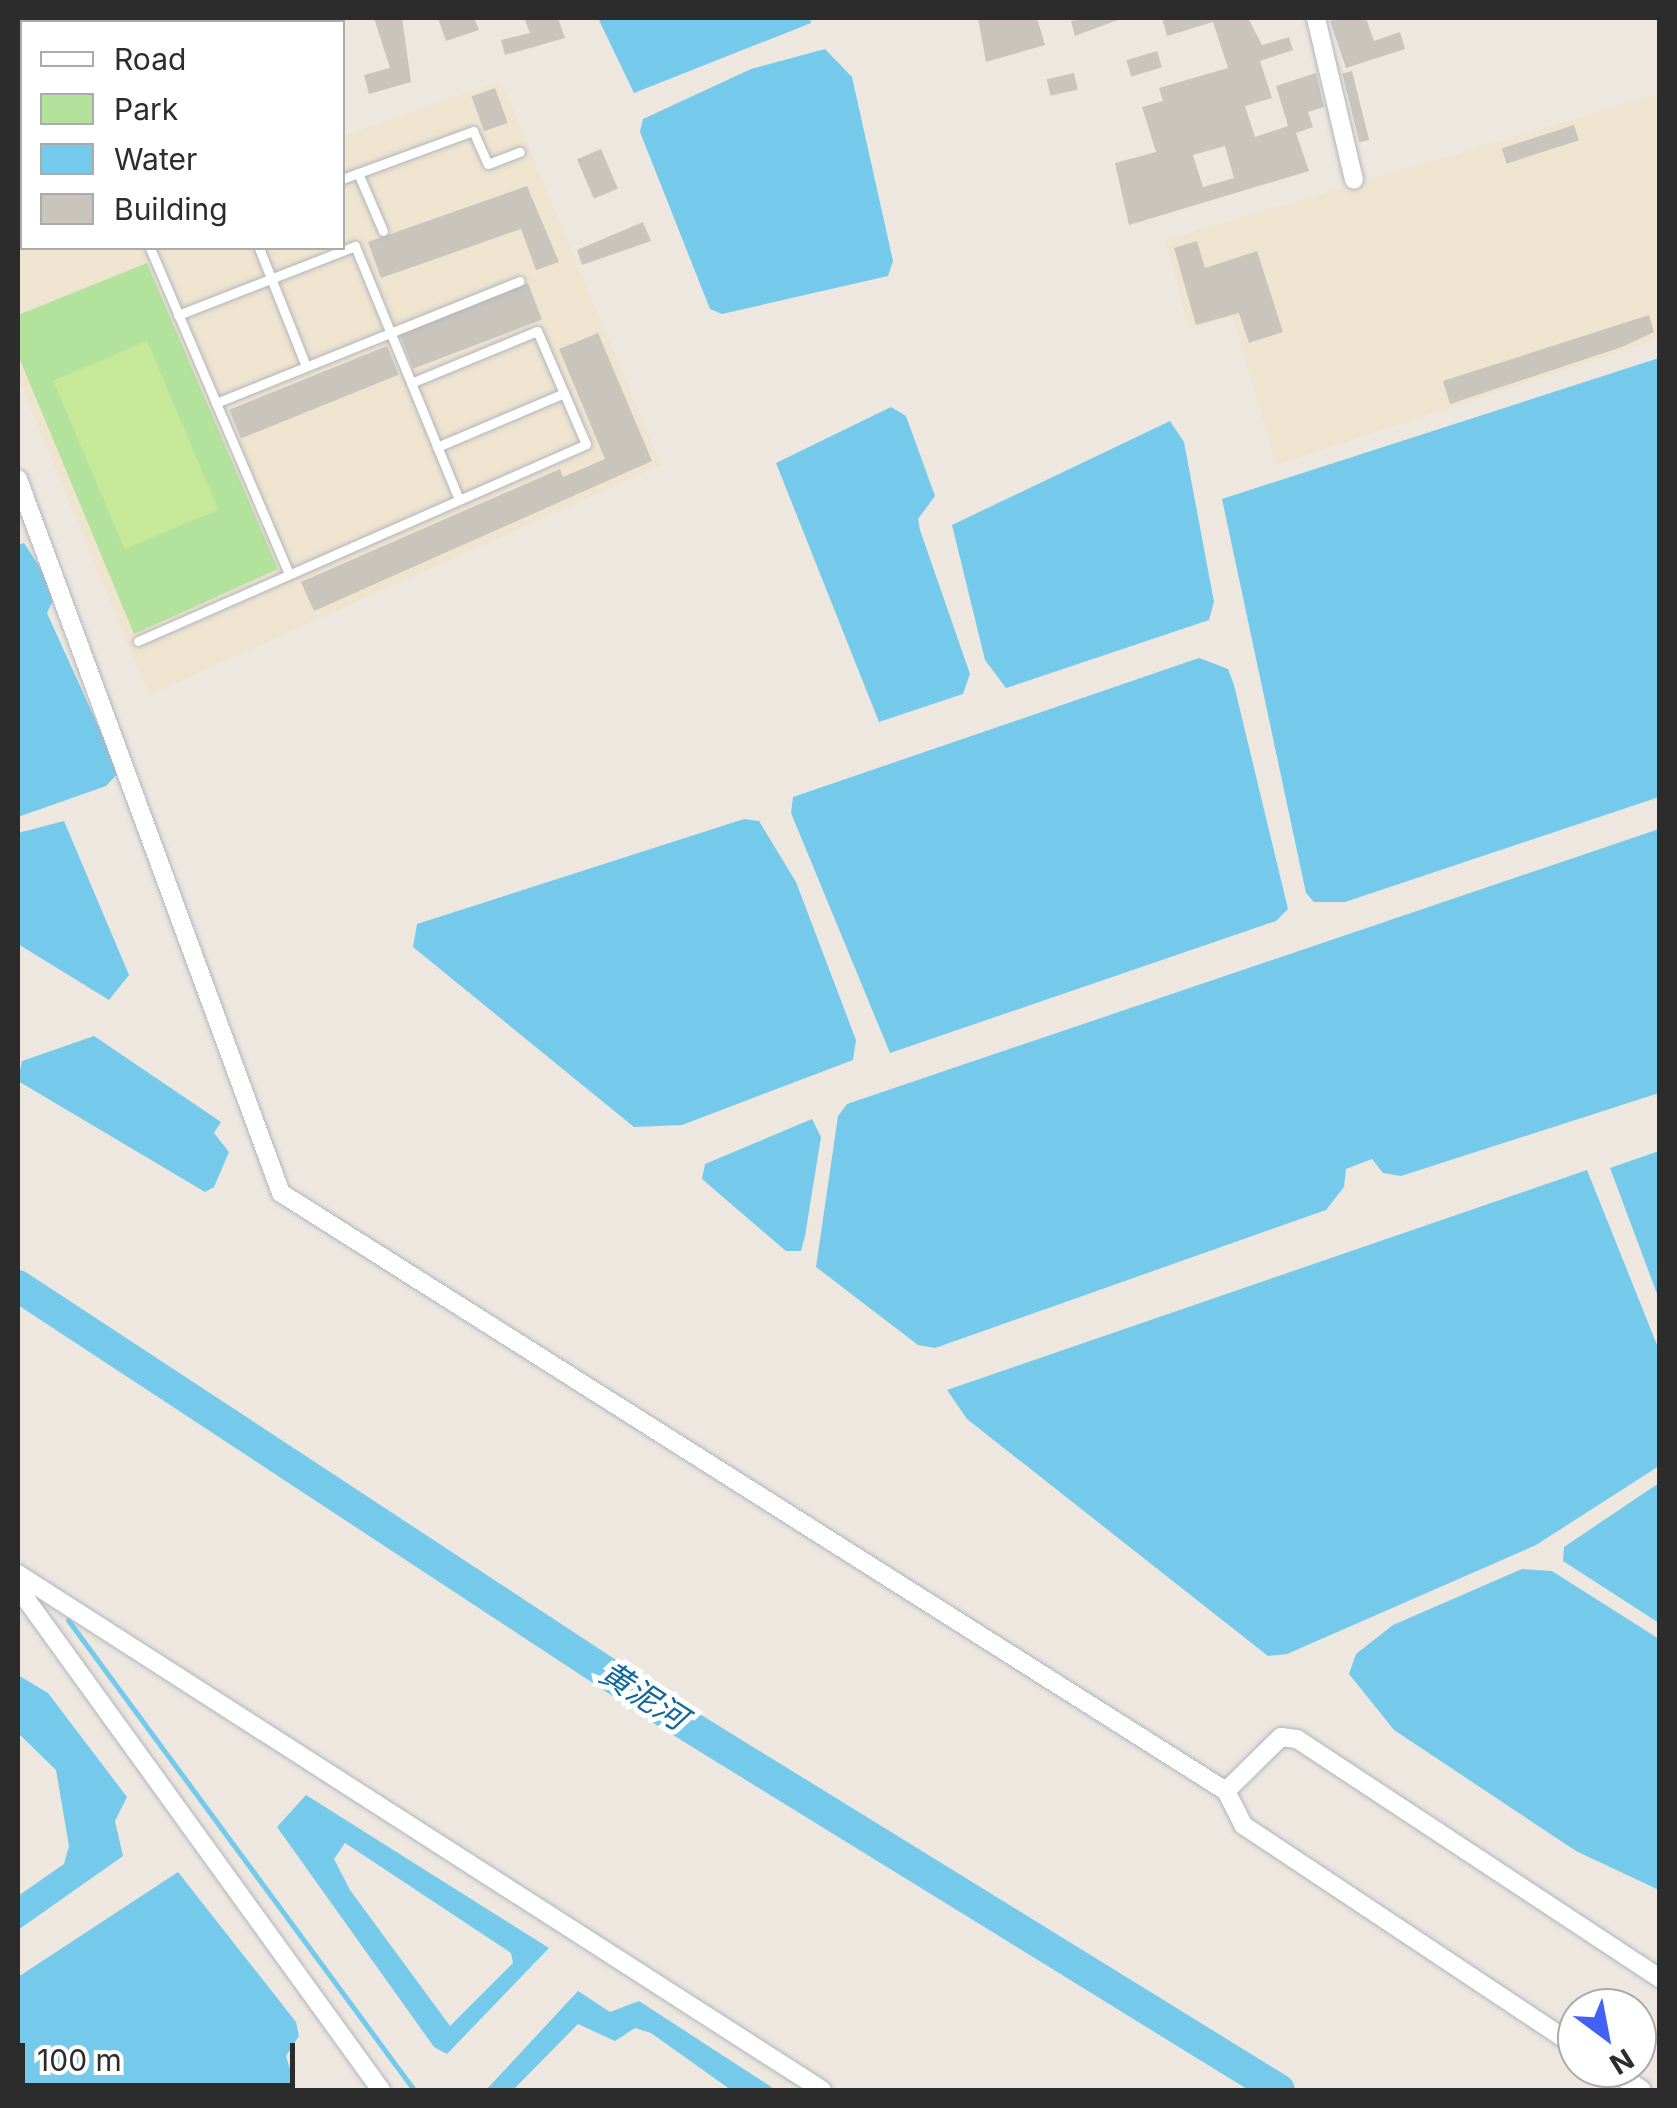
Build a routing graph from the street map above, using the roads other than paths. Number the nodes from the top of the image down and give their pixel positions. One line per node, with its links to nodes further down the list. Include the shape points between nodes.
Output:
1 (1316, 18): 5 (street)
2 (520, 152): 3 (lane, via 488,164 473,131)
3 (358, 173): 4 (lane); 6 (lane)
4 (345, 178)
5 (1354, 180)
6 (383, 231)
7 (151, 250): 13 (lane)
8 (260, 250): 11 (lane)
9 (345, 250): 14 (lane, via 355,246)
10 (345, 250): 11 (lane)
11 (271, 279): 13 (lane); 15 (lane)
12 (519, 281): 14 (lane)
13 (178, 315): 18 (lane)
14 (390, 333): 15 (lane); 16 (lane)
15 (306, 366): 18 (lane)
16 (411, 383): 17 (lane, via 537,331); 19 (lane)
17 (564, 393): 19 (lane); 21 (lane, via 586,444)
18 (216, 403): 22 (lane)
19 (437, 447): 21 (lane)
20 (18, 479): 26 (street, via 281,1193)
21 (459, 500): 22 (lane)
22 (289, 574): 23 (lane)
23 (138, 641)
24 (18, 1574): 30 (street)
25 (18, 1588): 29 (street)
26 (1226, 1791): 27 (street, via 1281,1736 1297,1739); 28 (street, via 1243,1824)
27 (1660, 1978)
28 (1557, 2034)
29 (381, 2090)
30 (822, 2090)

